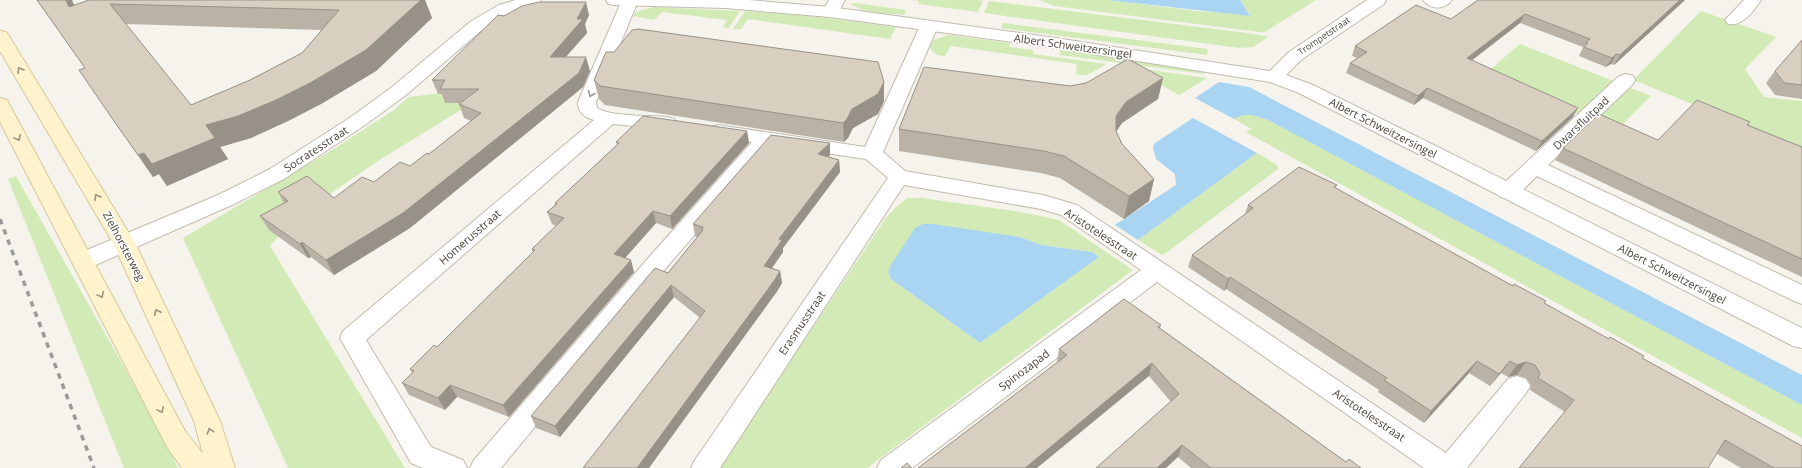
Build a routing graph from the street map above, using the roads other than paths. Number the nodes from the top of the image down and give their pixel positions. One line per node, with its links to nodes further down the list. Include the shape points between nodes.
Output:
1 (622, 0): 7 (street, Albert Schweitzersingel); 14 (street, one-way to 14, via 623,20 587,102 590,112)
2 (1378, 0): 11 (street, Trompetstraat, via 1295,56)
3 (1431, 0): 4 (street, via 1440,3)
4 (1444, 0)
5 (1753, 0): 8 (street)
6 (530, 1): 20 (street, Socratesstraat, via 505,8 476,26 399,91 352,126 277,174 225,200)
7 (833, 6): 9 (street, Albert Schweitzersingel)
8 (1734, 20)
9 (929, 26): 11 (street, Albert Schweitzersingel); 16 (street)
10 (0, 36): 20 (main road, Zielhorsterweg, one-way to 10)
11 (1274, 77): 19 (street, Albert Schweitzersingel, via 1306,89)
12 (1626, 80): 17 (street, Dwarsfluitpad)
13 (0, 104): 21 (main road, one-way to 21)
14 (610, 117): 15 (street); 28 (street, Homerusstraat, via 352,338 421,455)
15 (767, 138): 16 (street); 29 (street, via 658,262)
16 (872, 154): 18 (street)
17 (1534, 166): 19 (street, Dwarsfluitpad); 23 (street)
18 (899, 177): 22 (street, Aristotelesstraat, via 1043,202 1069,210); 30 (street, Erasmusstraat)
19 (1507, 192): 24 (street, Albert Schweitzersingel)
20 (124, 243): 21 (street, Socratesstraat); 27 (main road, Zielhorsterweg, one-way to 20, via 207,421)
21 (83, 261): 26 (main road, one-way to 26, via 176,439)
22 (1157, 270): 31 (street, Spinozapad); 32 (street, Aristotelesstraat)
23 (1802, 295)
24 (1802, 339)
25 (1517, 386): 33 (street)
26 (198, 468)
27 (221, 468)
28 (453, 468)
29 (484, 468)
30 (705, 468)
31 (891, 468)
32 (1446, 468)
33 (1451, 468)

